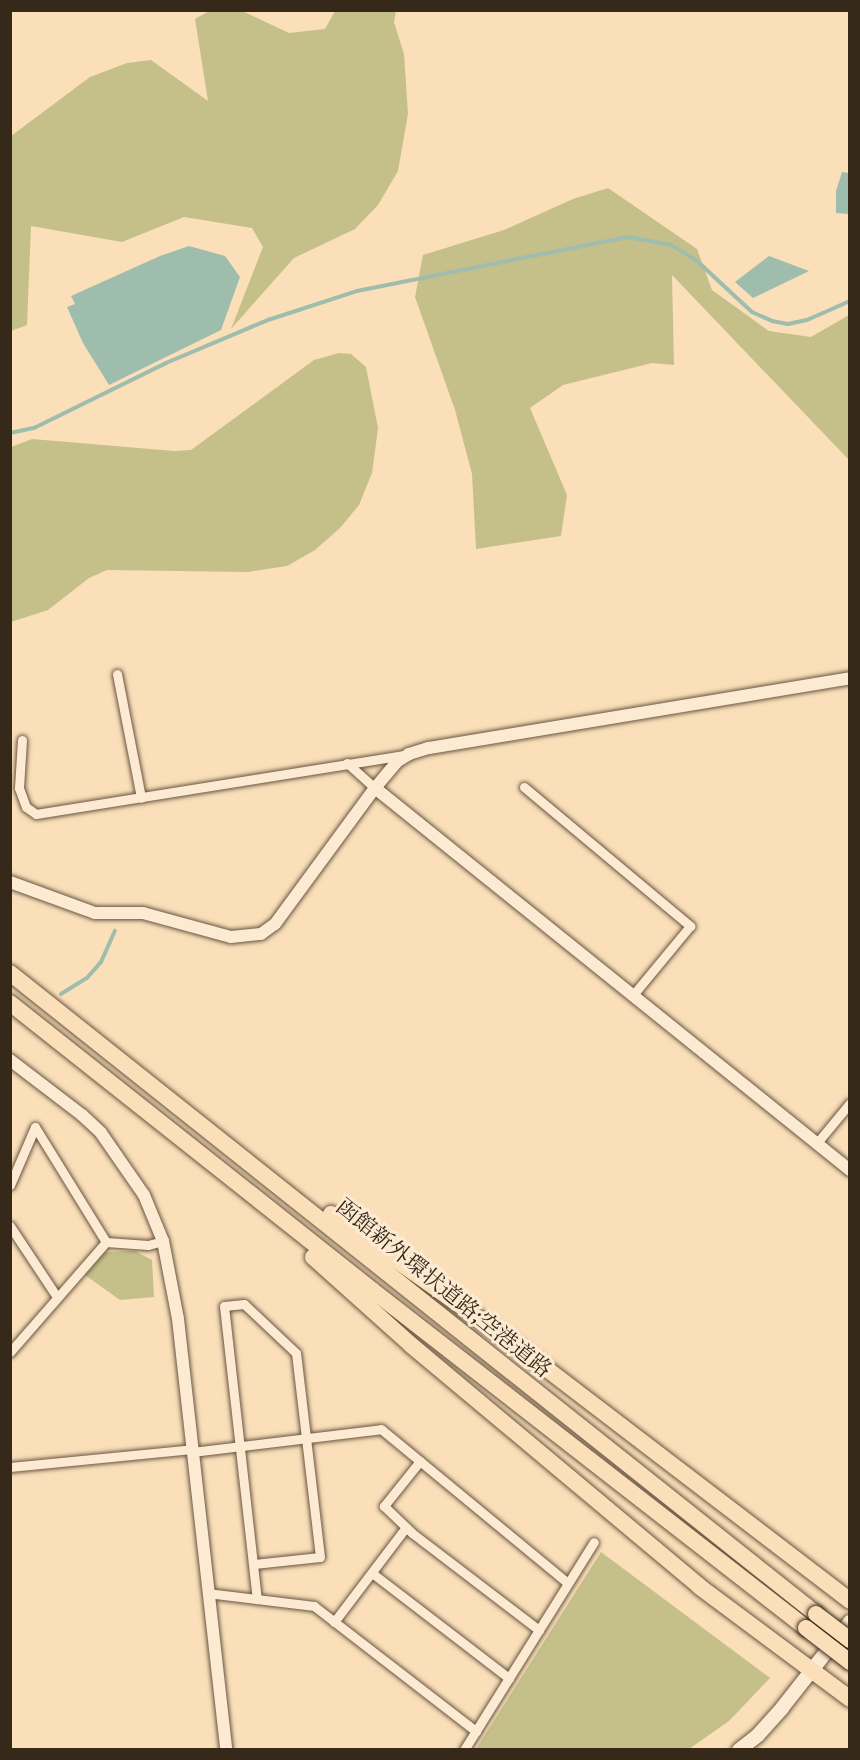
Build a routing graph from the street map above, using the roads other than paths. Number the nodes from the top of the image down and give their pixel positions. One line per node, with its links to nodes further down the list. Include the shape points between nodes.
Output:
1 (117, 674): 8 (street)
2 (849, 678): 4 (street)
3 (22, 740): 8 (street, via 19,788 26,807 36,814)
4 (409, 754): 5 (street); 7 (street)
5 (347, 764): 7 (street); 8 (street)
6 (524, 787): 11 (street, via 690,926)
7 (375, 788): 9 (street, via 275,924 261,934 231,937 143,913 95,913); 11 (street)
8 (141, 798)
9 (10, 882)
10 (10, 973): 16 (highway, 函館新外環状道路;空港道路)
11 (632, 996): 17 (street)
12 (10, 1003): 14 (highway, 函館新外環状道路;空港道路)
13 (10, 1060): 21 (street, via 101,1133 144,1195)
14 (111, 1083): 42 (highway, 函館新外環状道路;空港道路, bridge); 43 (highway, via 447,1376 700,1587)
15 (849, 1103): 17 (street)
16 (186, 1112): 37 (highway, via 509,1340); 41 (highway, 函館新外環状道路;空港道路, bridge)
17 (816, 1144): 18 (street)
18 (849, 1170)
19 (10, 1185): 22 (street, via 35,1127)
20 (10, 1226): 23 (street)
21 (163, 1241): 22 (street, via 148,1245); 27 (street, via 175,1295)
22 (106, 1242): 23 (street)
23 (57, 1297): 24 (street)
24 (10, 1352)
25 (306, 1438): 26 (street); 26 (street, via 296,1353 244,1304 224,1306); 28 (street, via 381,1429); 32 (street, via 320,1557)
26 (240, 1446): 27 (street); 32 (street)
27 (192, 1450): 29 (street); 35 (street)
28 (420, 1461): 30 (street, via 384,1506); 34 (street)
29 (10, 1467)
30 (406, 1527): 33 (street); 40 (street)
31 (594, 1542): 34 (street)
32 (254, 1564): 36 (street)
33 (372, 1572): 38 (street); 44 (street)
34 (568, 1582): 40 (street)
35 (207, 1593): 36 (street); 47 (street)
36 (257, 1599): 38 (street, via 314,1606)
37 (849, 1601)
38 (334, 1622): 46 (street)
39 (849, 1622): 43 (main road)
40 (539, 1630): 44 (street)
41 (849, 1640)
42 (849, 1662)
43 (813, 1671): 45 (highway); 49 (main road, via 759,1735)
44 (509, 1678): 46 (street)
45 (849, 1699)
46 (476, 1731): 48 (street)
47 (226, 1749)
48 (464, 1749)
49 (739, 1749)

